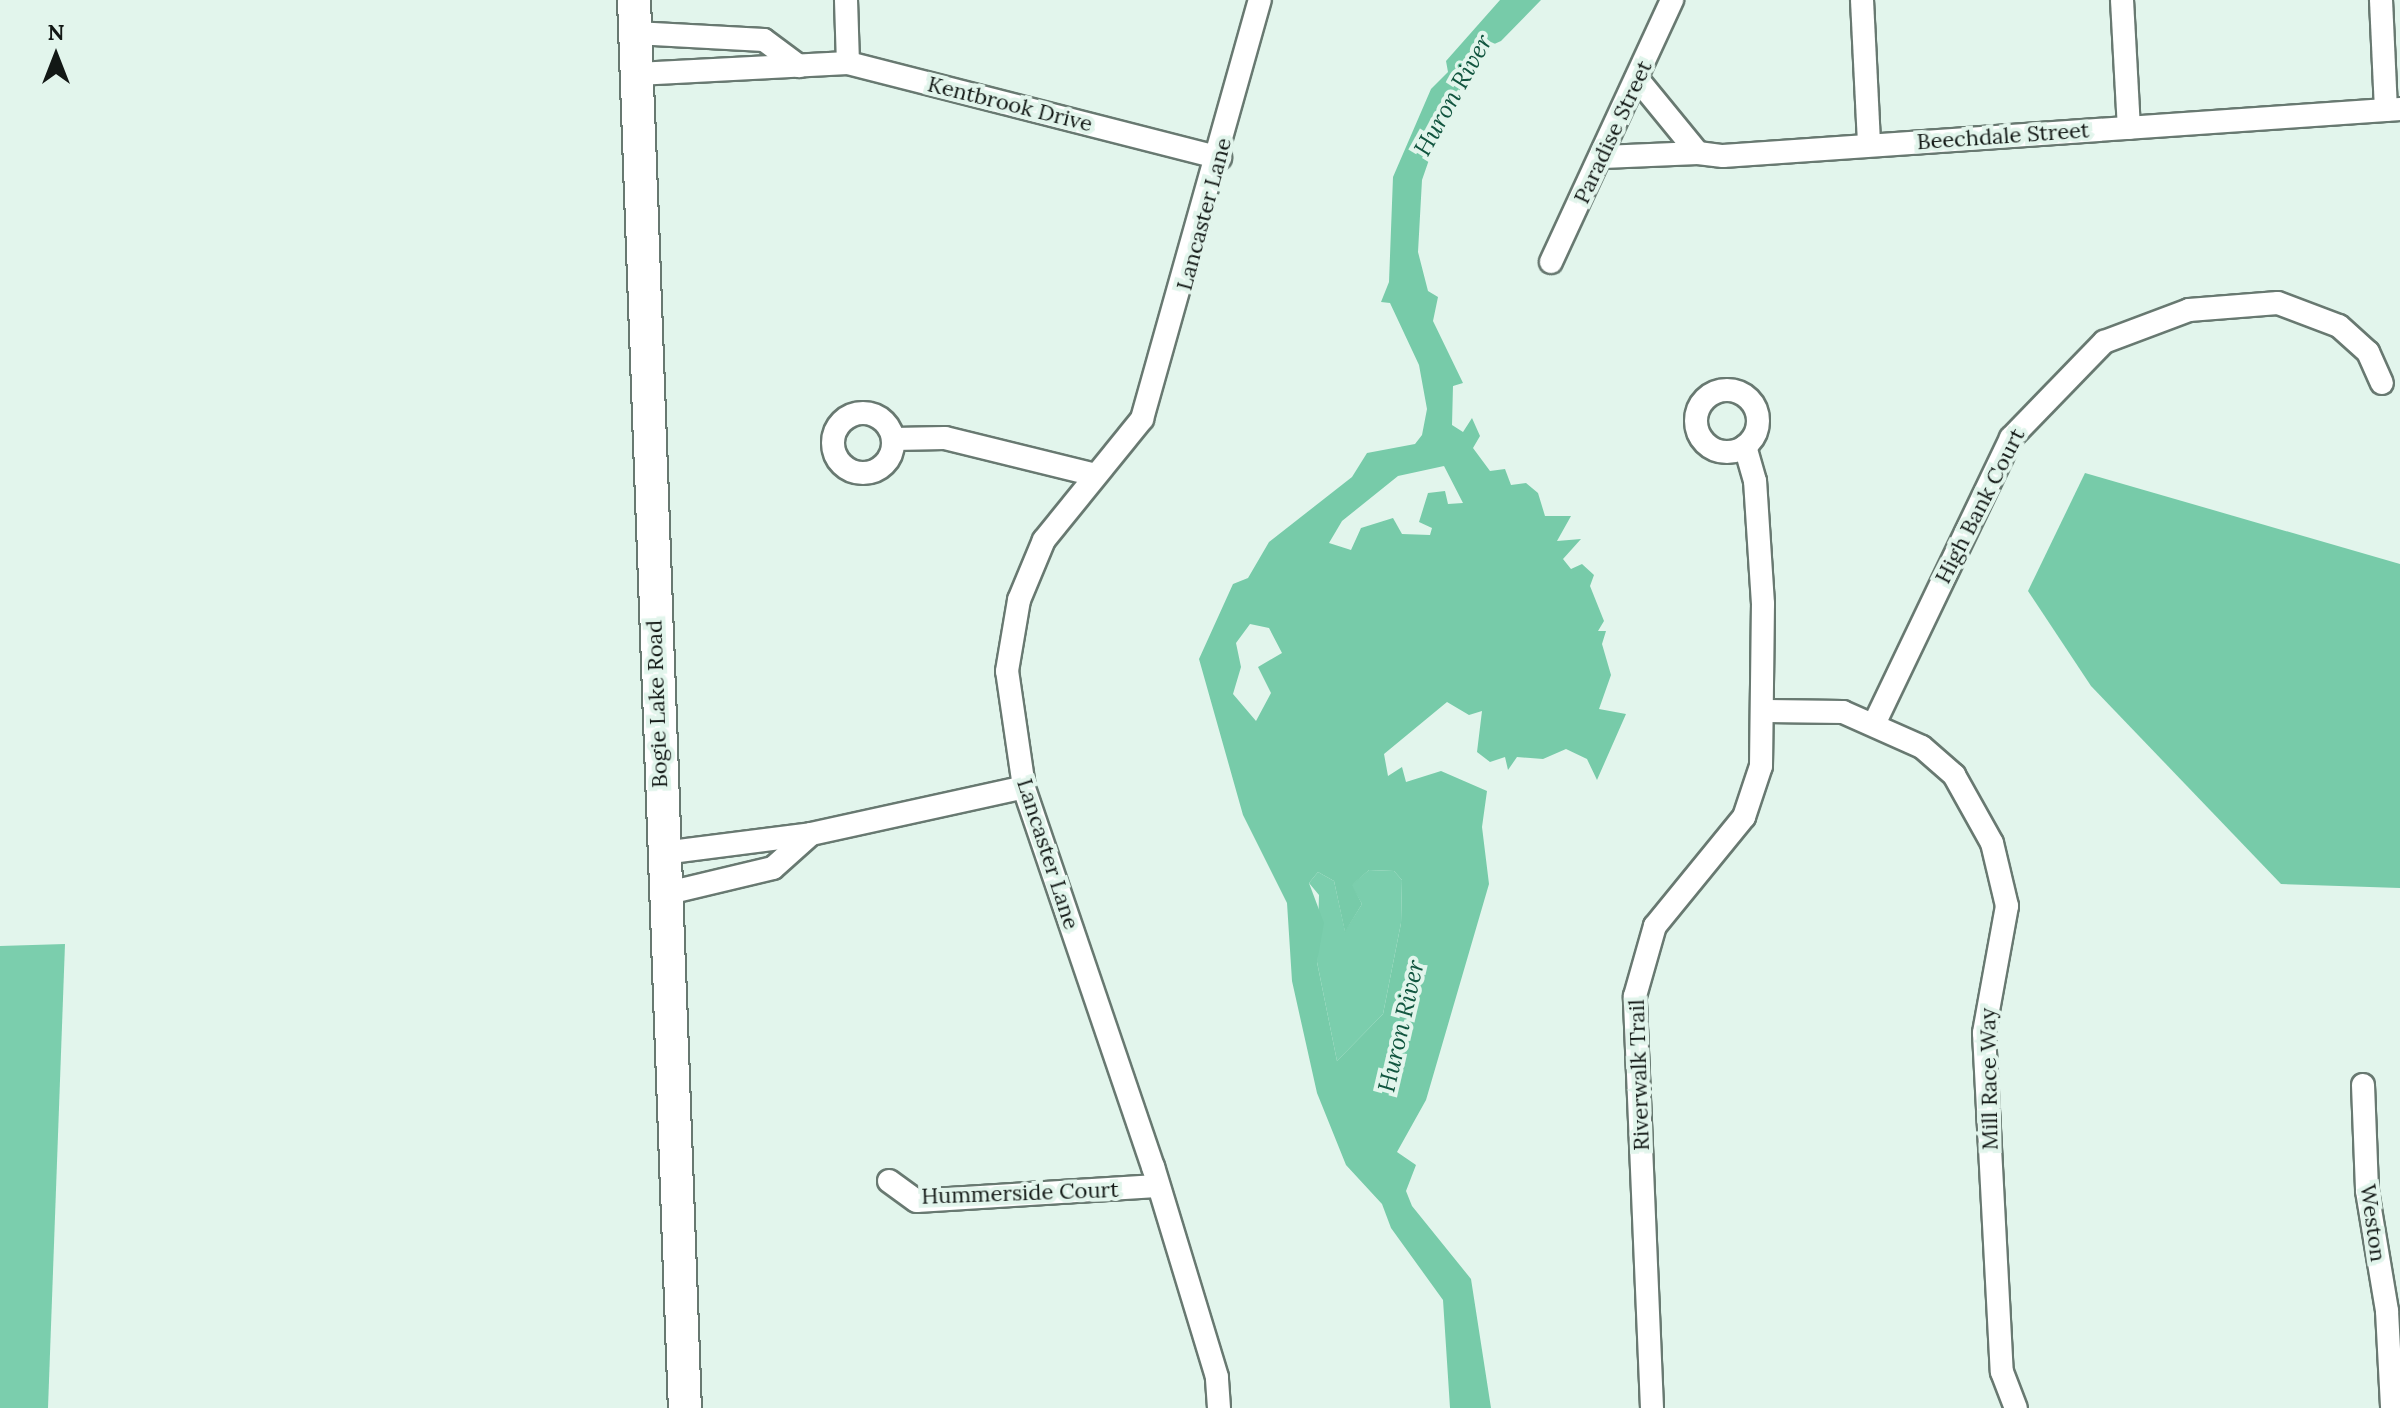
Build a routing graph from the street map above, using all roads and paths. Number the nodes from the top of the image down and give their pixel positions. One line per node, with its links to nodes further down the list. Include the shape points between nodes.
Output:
1 (634, 0): 8 (main road, Bogie Lake Road)
2 (846, 0): 9 (street)
3 (1260, 0): 18 (street, Lancaster Lane)
4 (1672, 0): 12 (street, Paradise Street)
5 (1862, 0): 15 (street)
6 (2122, 0): 14 (street)
7 (2381, 0): 13 (street)
8 (635, 33): 10 (street, via 764,40); 11 (main road, Bogie Lake Road)
9 (848, 63): 10 (street, Kentbrook Drive); 18 (street, Kentbrook Drive)
10 (799, 66): 11 (street, Kentbrook Drive)
11 (637, 74): 28 (main road, Bogie Lake Road)
12 (1639, 81): 16 (street); 17 (street, Paradise Street)
13 (2393, 109): 14 (street, Beechdale Street)
14 (2129, 128): 15 (street, Beechdale Street)
15 (1869, 145): 16 (street, Beechdale Street)
16 (1698, 153): 17 (street, Beechdale Street)
17 (1603, 157): 19 (street, Paradise Street)
18 (1220, 158): 23 (street, Lancaster Lane, via 1142,419)
19 (1551, 262)
20 (2382, 383): 25 (street, High Bank Court, via 2368,352 2339,326 2278,303 2189,310 2104,342 2011,438)
21 (894, 439): 23 (street, via 945,438)
22 (1745, 446): 24 (street, Riverwalk Trail, via 1755,481)
23 (1096, 475): 26 (street, Lancaster Lane, via 1044,540 1019,600 1007,671)
24 (1767, 711): 25 (street, Mill Race Way, via 1814,708); 35 (street, Riverwalk Trail, via 1751,804 1663,910 1635,996)
25 (1875, 722): 36 (street, Mill Race Way, via 1922,747 1954,775 2004,880 2006,918 1984,1033 2002,1372)
26 (1024, 787): 27 (street); 32 (street, Lancaster Lane)
27 (811, 834): 28 (street); 29 (street, via 773,868)
28 (663, 853): 29 (main road, Bogie Lake Road)
29 (664, 894): 33 (main road, Bogie Lake Road)
30 (2363, 1085): 37 (street, Weston, via 2367,1191 2387,1311)
31 (889, 1181): 32 (street, Hummerside Court, via 917,1201)
32 (1157, 1186): 34 (street, Lancaster Lane, via 1217,1377)
33 (685, 1408)
34 (1219, 1408)
35 (1652, 1408)
36 (2016, 1408)
37 (2392, 1408)

